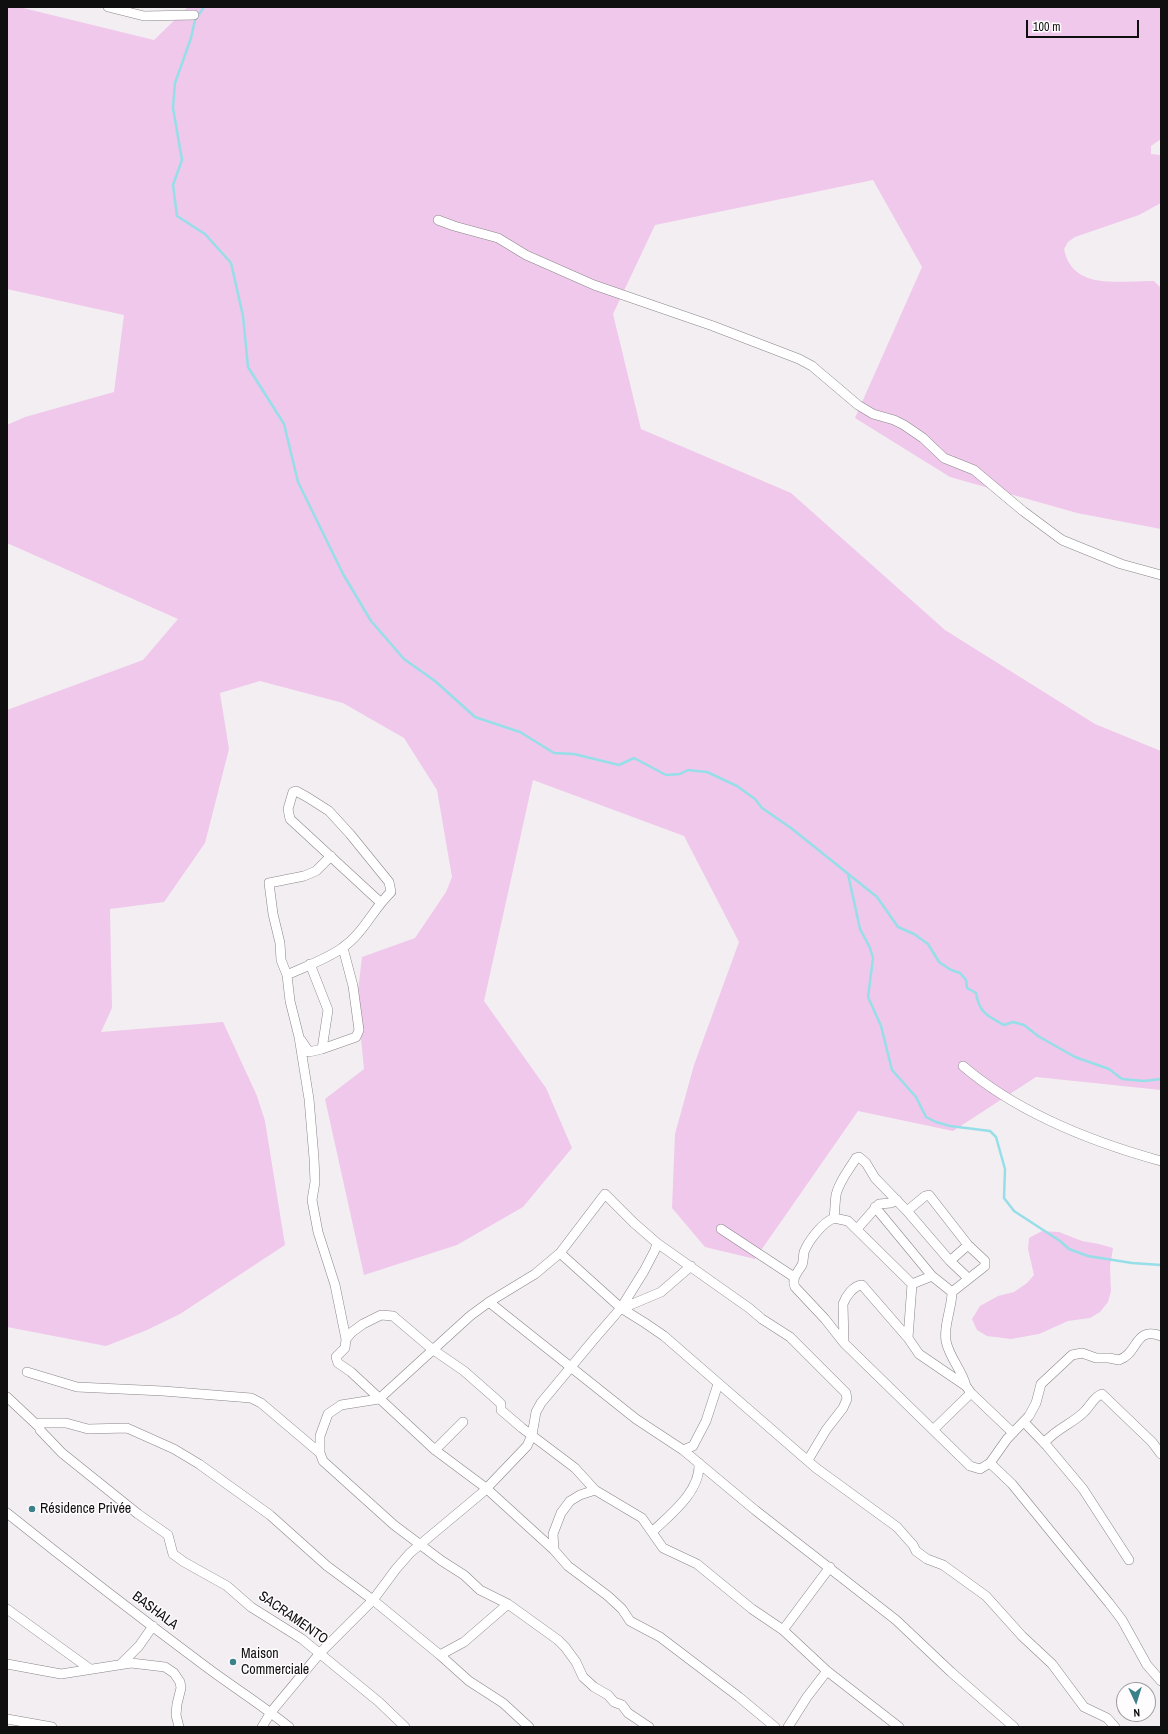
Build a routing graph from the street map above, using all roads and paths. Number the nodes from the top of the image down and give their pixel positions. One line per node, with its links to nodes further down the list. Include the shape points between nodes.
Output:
1 (108, 7): 2 (street, via 144,16)
2 (194, 15)
3 (438, 220): 4 (street, via 498,238 526,255 594,285 799,359 812,366 863,408 894,420 923,438 944,458 979,473 1022,511 1062,540 1121,564)
4 (1161, 575)
5 (331, 856): 6 (street); 6 (street, via 290,819 288,810 294,792 329,811 369,856 389,882 391,892); 9 (street, via 316,871 269,883 281,960)
6 (380, 902): 7 (street, via 361,930)
7 (343, 948): 8 (street); 11 (street, via 353,986 359,1030 356,1037)
8 (310, 964): 9 (street); 11 (street, via 328,1010)
9 (287, 975): 10 (street)
10 (299, 1037): 11 (street, via 309,1052); 34 (street, via 312,1131 315,1182 312,1200 318,1232 335,1285)
11 (322, 1049)
12 (963, 1066): 13 (street, via 992,1089 1035,1114 1096,1141)
13 (1161, 1161)
14 (896, 1200): 15 (street); 16 (street); 17 (street, via 862,1159 856,1158 838,1190)
15 (875, 1207): 19 (street); 25 (street)
16 (907, 1211): 21 (street, via 929,1194); 23 (street)
17 (834, 1218): 19 (street, via 848,1221); 26 (street, via 818,1231 808,1245 803,1255 803,1264)
18 (721, 1229): 26 (street)
19 (856, 1230): 28 (street)
20 (657, 1243): 22 (street, via 605,1194); 24 (street); 31 (street)
21 (968, 1245): 23 (street); 27 (street, via 986,1263)
22 (560, 1253): 30 (street, via 535,1274); 31 (street)
23 (950, 1261): 27 (street)
24 (691, 1266): 31 (street, via 661,1292); 54 (street, via 790,1337 846,1393 847,1399 843,1408)
25 (932, 1276): 28 (street); 29 (street)
26 (794, 1277): 35 (street, via 795,1287)
27 (968, 1278): 29 (street)
28 (912, 1284): 33 (street)
29 (952, 1292): 40 (street, via 946,1342)
30 (489, 1302): 36 (street); 37 (street)
31 (622, 1308): 37 (street); 39 (street, via 664,1336)
32 (1161, 1336): 44 (street, via 1147,1333 1128,1355 1120,1360 1096,1358 1082,1353 1072,1355 1041,1384 1033,1410)
33 (908, 1338): 35 (street, via 865,1287 859,1285 845,1298 843,1304); 40 (street, via 919,1354)
34 (346, 1339): 36 (street, via 362,1324 381,1315 387,1315 393,1316); 42 (street, via 345,1348 337,1355 338,1362)
35 (844, 1343): 46 (street)
36 (432, 1350): 42 (street); 48 (street, via 464,1371 501,1404 501,1410)
37 (571, 1367): 48 (street, via 536,1412); 51 (street, via 636,1419)
38 (27, 1372): 52 (street, via 77,1387 163,1390 252,1398)
39 (718, 1384): 51 (street, via 706,1421 693,1446); 54 (street)
40 (969, 1390): 46 (street); 47 (street)
41 (7, 1397): 45 (street)
42 (379, 1399): 50 (street); 52 (street, via 341,1405 328,1414 320,1436)
43 (463, 1422): 50 (street)
44 (1024, 1422): 47 (street); 49 (street)
45 (38, 1426): 65 (street, via 43,1422 66,1423 88,1429 127,1428 174,1449 242,1494 291,1532 327,1566); 70 (street, SACRAMENTO, via 66,1456 168,1535 172,1552 178,1557 227,1586 251,1607)
46 (934, 1429): 56 (street, via 974,1468 983,1468)
47 (1013, 1433): 56 (street)
48 (532, 1435): 57 (street, via 527,1446); 58 (street, via 575,1468)
49 (1044, 1443): 53 (street, via 1059,1428 1084,1412 1097,1396 1102,1394); 63 (street, via 1083,1489)
50 (435, 1450): 57 (street)
51 (683, 1450): 55 (street)
52 (320, 1453): 61 (street, via 323,1461 334,1473 361,1494 380,1515)
53 (1161, 1454)
54 (808, 1460): 93 (street, via 897,1527 916,1551 927,1559 943,1565 986,1596 1022,1636 1052,1664 1084,1707 1107,1718)
55 (699, 1463): 60 (street, via 698,1477 693,1487 679,1507); 64 (street)
56 (990, 1463): 77 (street, via 1012,1484 1109,1603)
57 (486, 1488): 61 (street); 62 (street)
58 (595, 1490): 60 (street, via 642,1518); 62 (street, via 570,1502 561,1514 553,1534)
59 (7, 1513): 68 (street, BASHALA)
60 (652, 1532): 69 (street, via 664,1548 697,1564 752,1609)
61 (421, 1545): 65 (street, via 396,1569); 66 (street, via 464,1575 480,1590)
62 (554, 1550): 89 (street, via 568,1566 622,1609 630,1621 660,1637)
63 (1129, 1560)
64 (830, 1567): 69 (street); 92 (street, via 896,1620)
65 (373, 1600): 70 (street); 71 (street)
66 (508, 1604): 71 (street, via 464,1642); 82 (street, via 565,1647 583,1677 614,1702 622,1705 628,1714)
67 (7, 1610): 75 (street)
68 (153, 1626): 73 (street, via 139,1646); 79 (street, BASHALA)
69 (783, 1630): 76 (street)
70 (320, 1653): 79 (street); 87 (street, SACRAMENTO)
71 (440, 1655): 88 (street, via 469,1681 503,1703)
72 (7, 1664): 75 (street, via 61,1674)
73 (121, 1664): 75 (street); 84 (street, via 165,1667 174,1673 181,1688 176,1715)
74 (1161, 1667): 77 (street)
75 (90, 1669)
76 (827, 1671): 90 (street); 91 (street)
77 (1154, 1674): 78 (street)
78 (1161, 1681)
79 (271, 1712): 85 (street); 86 (street, BASHALA)
80 (7, 1719): 81 (street)
81 (32, 1725): 83 (street)
82 (645, 1726)
83 (52, 1727)
84 (178, 1727)
85 (262, 1727)
86 (289, 1727)
87 (405, 1727)
88 (529, 1727)
89 (775, 1727)
90 (788, 1727)
91 (899, 1727)
92 (1014, 1727)
93 (1115, 1727)

